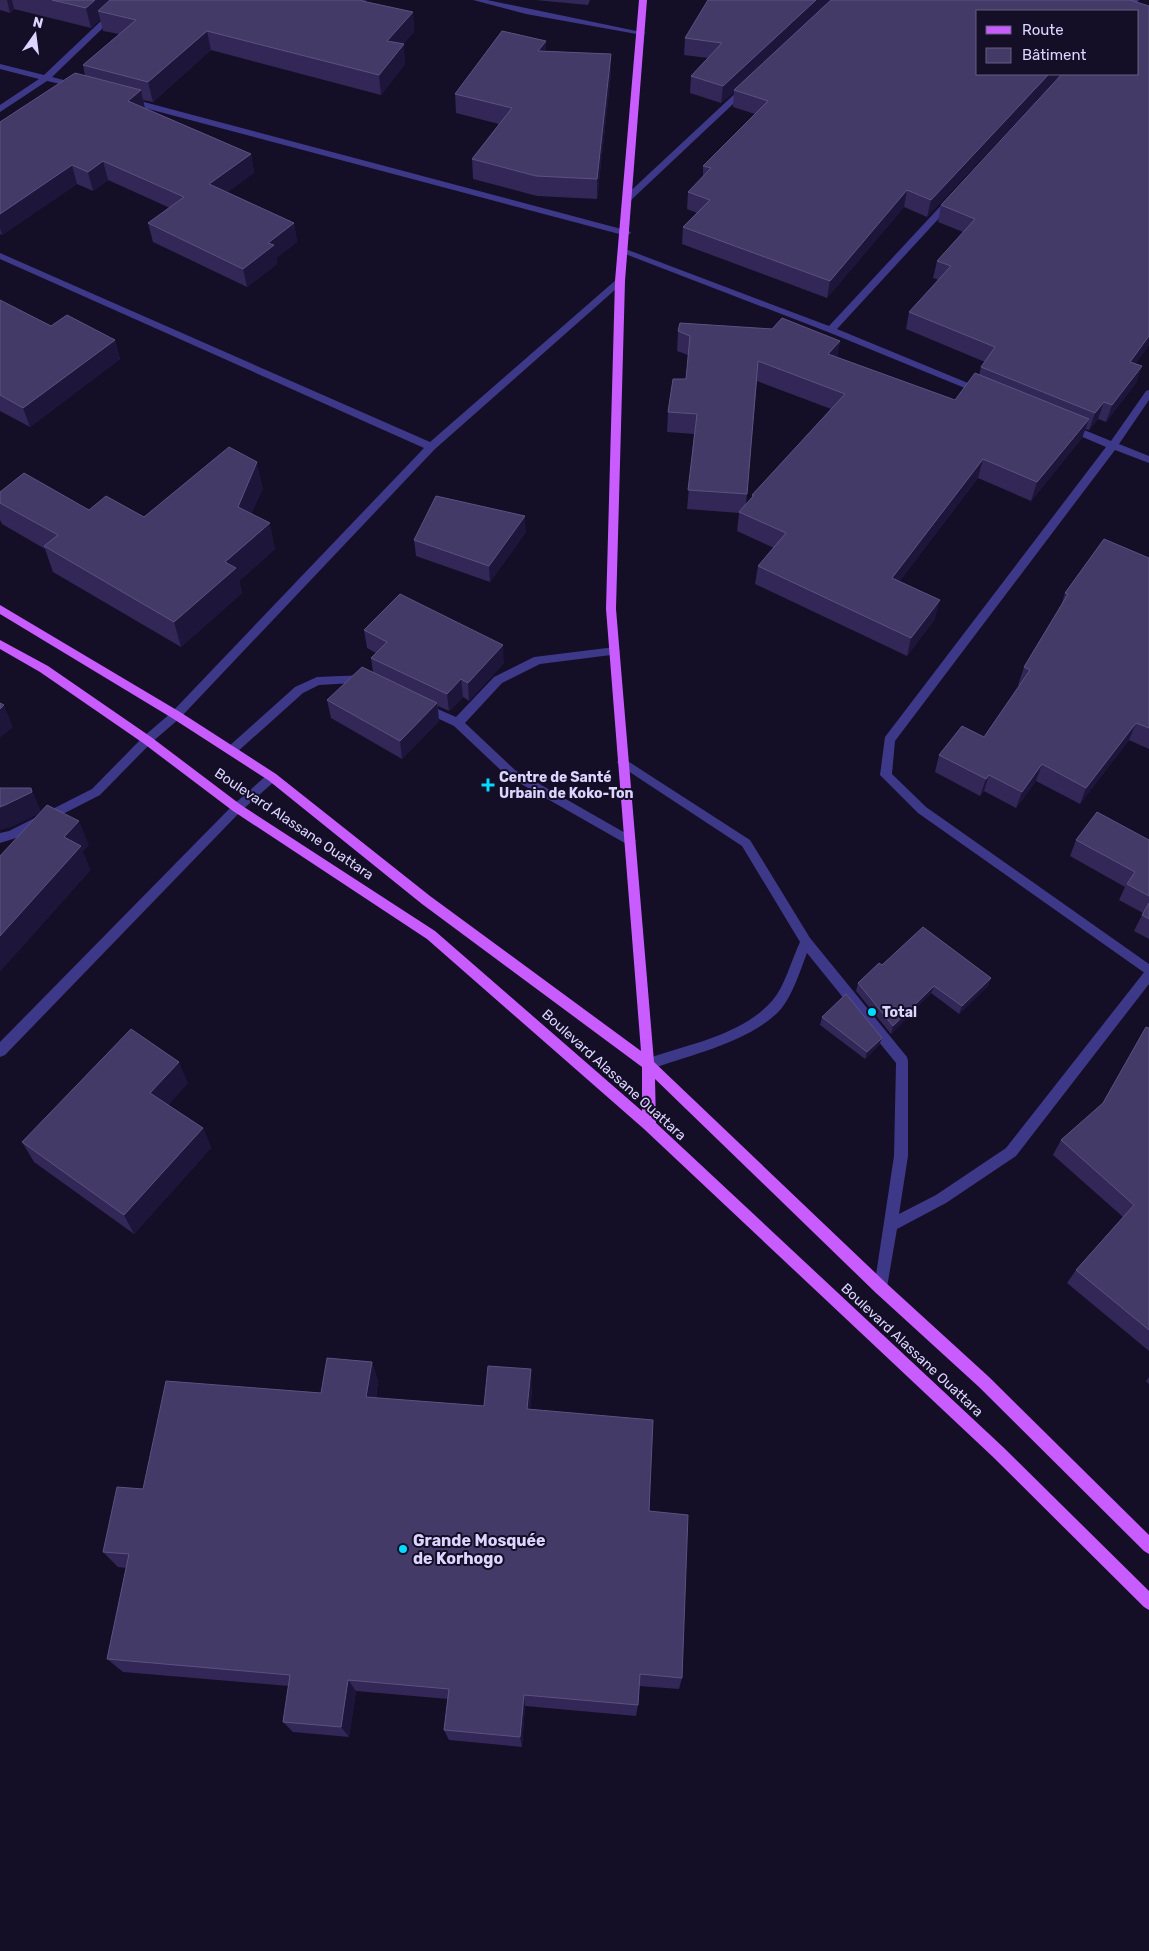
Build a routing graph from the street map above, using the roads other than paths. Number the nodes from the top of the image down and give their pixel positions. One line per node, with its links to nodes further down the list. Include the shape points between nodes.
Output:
1 (128, 0): 8 (street)
2 (477, 0): 6 (street)
3 (643, 0): 6 (main road)
4 (1135, 0): 5 (street)
5 (1125, 10)
6 (642, 33): 14 (main road)
7 (0, 66): 8 (street)
8 (46, 78): 10 (street); 12 (street)
9 (754, 80): 14 (street)
10 (84, 88)
11 (122, 99): 15 (street)
12 (0, 109)
13 (959, 191): 19 (street)
14 (626, 200): 15 (main road)
15 (626, 234): 16 (main road)
16 (625, 252): 18 (main road); 19 (street)
17 (0, 256): 24 (street)
18 (620, 281): 24 (street); 28 (main road, via 611,609)
19 (831, 330): 21 (street)
20 (1149, 394): 23 (street)
21 (994, 397)
22 (1058, 423): 23 (street)
23 (1113, 445): 25 (street); 41 (street, via 888,740 886,775 922,810)
24 (432, 447): 31 (street)
25 (1149, 460)
26 (0, 610): 31 (main road, Boulevard Alassane Ouattara)
27 (0, 644): 33 (main road, Boulevard Alassane Ouattara, via 44,669)
28 (615, 651): 32 (street, via 538,660 498,680); 35 (main road)
29 (374, 683): 34 (street, via 366,679 318,681 300,690)
30 (416, 703): 32 (street)
31 (176, 715): 33 (street); 34 (main road, Boulevard Alassane Ouattara)
32 (458, 723): 39 (street, via 511,773)
33 (147, 740): 37 (main road, Boulevard Alassane Ouattara); 38 (street, via 96,792)
34 (232, 750): 36 (main road, Boulevard Alassane Ouattara)
35 (623, 762): 39 (main road); 40 (street, via 746,843)
36 (272, 777): 37 (street); 43 (main road, Boulevard Alassane Ouattara, via 426,900)
37 (236, 808): 42 (street); 44 (main road, Boulevard Alassane Ouattara, via 431,935)
38 (0, 838)
39 (630, 841): 43 (main road)
40 (806, 942): 43 (street, via 777,1004 758,1019 727,1036); 45 (street, via 902,1061 901,1156)
41 (1149, 973): 45 (street, via 1011,1152 941,1200)
42 (0, 1050)
43 (648, 1064): 44 (main road); 46 (main road, Boulevard Alassane Ouattara)
44 (648, 1125): 48 (main road, Boulevard Alassane Ouattara, via 998,1452)
45 (890, 1226): 46 (street)
46 (881, 1288): 47 (main road, Boulevard Alassane Ouattara, via 984,1382)
47 (1149, 1546)
48 (1149, 1602)

